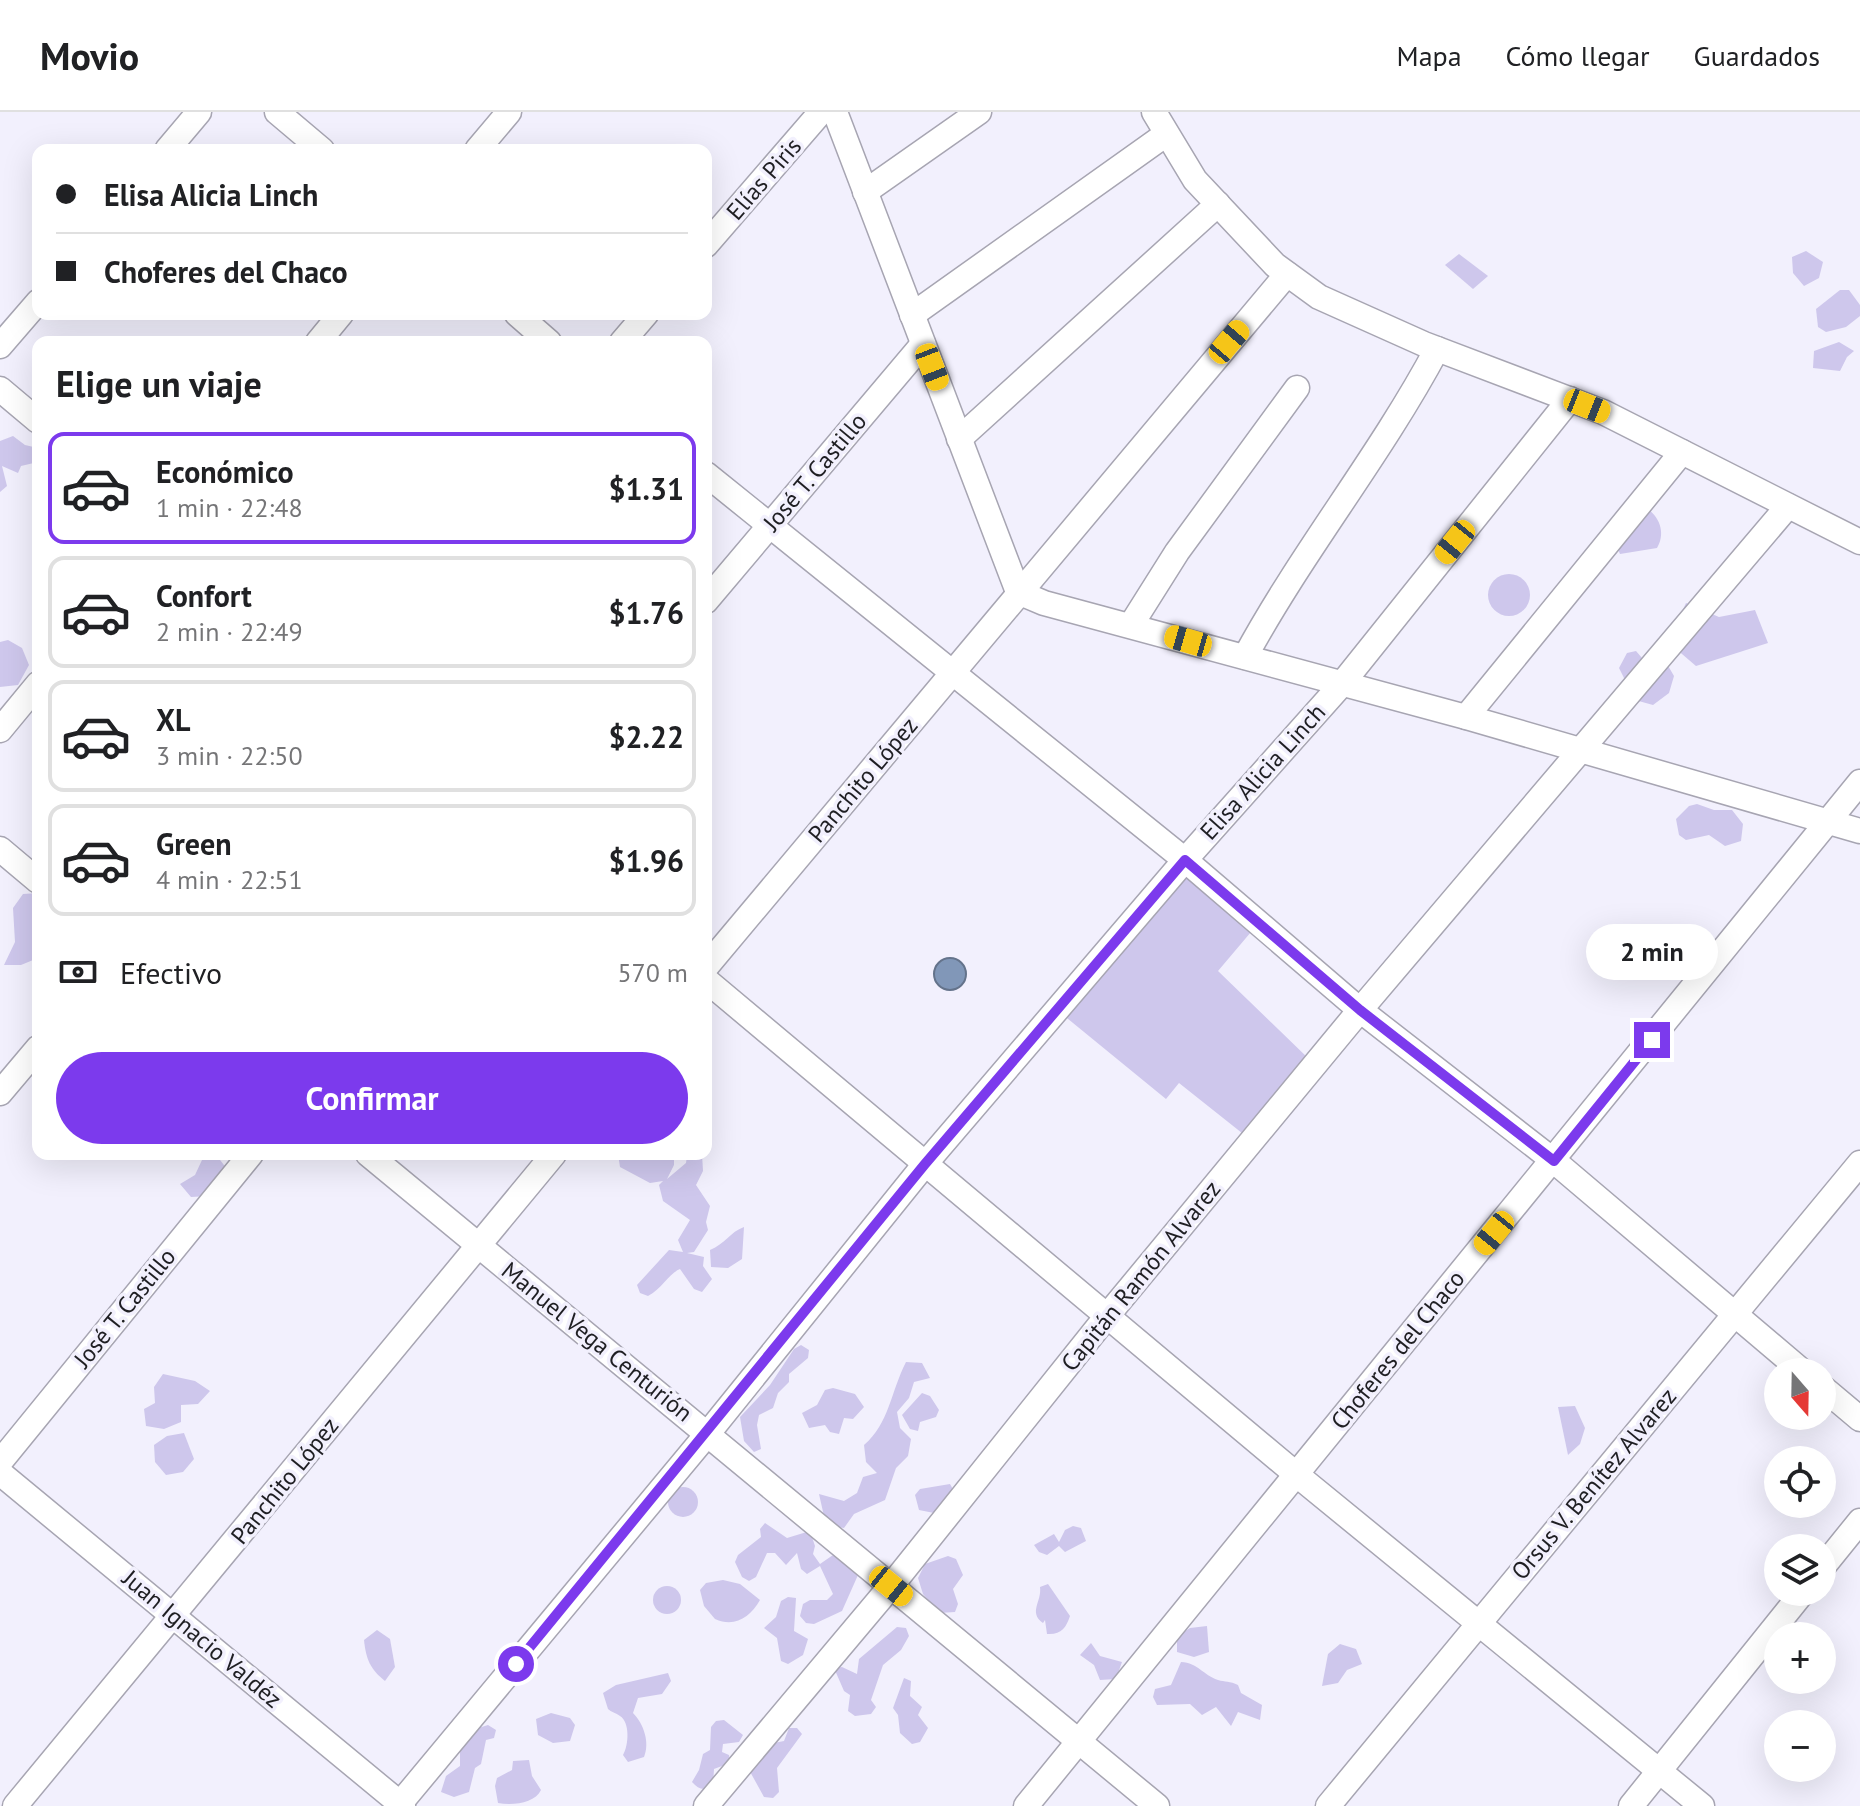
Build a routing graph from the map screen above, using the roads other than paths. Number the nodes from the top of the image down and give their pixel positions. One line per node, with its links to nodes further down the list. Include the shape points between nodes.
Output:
1 (199, 112): 9 (street)
2 (277, 112): 10 (street)
3 (509, 112): 11 (street)
4 (821, 112): 14 (street, Elías Piris)
5 (835, 112): 12 (street)
6 (979, 112): 12 (street)
7 (1154, 112): 8 (street)
8 (1165, 135): 13 (street); 17 (street)
9 (172, 144)
10 (315, 144)
11 (482, 144)
12 (865, 192): 17 (street)
13 (1218, 204): 15 (street); 31 (street)
14 (712, 238)
15 (1287, 274): 26 (street, via 1319,297); 37 (street, Panchito López)
16 (32, 309): 25 (street)
17 (912, 315): 24 (street)
18 (336, 320): 21 (street)
19 (524, 320): 22 (street)
20 (641, 320): 23 (street)
21 (323, 336)
22 (542, 336)
23 (627, 336)
24 (923, 344): 31 (street); 35 (street, José T. Castillo)
25 (0, 346)
26 (1437, 349): 29 (street); 40 (street, via 1412,396 1280,592)
27 (1297, 388): 39 (street, via 1177,552)
28 (0, 389): 30 (street)
29 (1570, 399): 32 (street); 42 (street, Elisa Alicia Linch)
30 (32, 416)
31 (959, 439): 37 (street)
32 (1682, 452): 34 (street); 44 (street)
33 (712, 479): 35 (street)
34 (1788, 506): 36 (street); 46 (street, Capitán Ramón Alvarez)
35 (769, 526): 38 (street, José T. Castillo); 41 (street)
36 (1860, 542)
37 (1018, 592): 39 (street); 41 (street, Panchito López)
38 (712, 594)
39 (1131, 625): 40 (street)
40 (1245, 657): 42 (street)
41 (953, 672): 51 (street); 53 (street, Panchito López)
42 (1341, 685): 44 (street); 51 (street, Elisa Alicia Linch)
43 (32, 691): 45 (street)
44 (1466, 717): 46 (street)
45 (0, 730)
46 (1581, 750): 48 (street); 55 (street, Capitán Ramón Alvarez)
47 (1860, 782): 48 (street, Choferes del Chaco)
48 (1829, 822): 49 (street); 61 (street, Choferes del Chaco)
49 (1860, 831)
50 (0, 849): 52 (street)
51 (1185, 860): 55 (street); 63 (street, Elisa Alicia Linch)
52 (32, 876)
53 (712, 960)
54 (712, 985): 63 (street)
55 (1360, 1010): 61 (street); 66 (street, Capitán Ramón Alvarez)
56 (32, 1055): 57 (street)
57 (0, 1093)
58 (246, 1160): 71 (street, José T. Castillo)
59 (375, 1160): 64 (street, Manuel Vega Centurión)
60 (549, 1160): 64 (street, Panchito López)
61 (1554, 1161): 65 (street); 73 (street, Choferes del Chaco)
62 (1860, 1163): 65 (street, Orsus V. Benítez Alvarez)
63 (925, 1164): 66 (street); 70 (street, Elisa Alicia Linch)
64 (479, 1246): 70 (street, Manuel Vega Centurión); 78 (street, Panchito López)
65 (1734, 1315): 67 (street); 79 (street, Orsus V. Benítez Alvarez)
66 (1107, 1316): 73 (street); 76 (street, Capitán Ramón Alvarez)
67 (1786, 1358)
68 (1836, 1399): 69 (street)
69 (1860, 1419)
70 (709, 1432): 76 (street, Manuel Vega Centurión); 82 (street, Elisa Alicia Linch)
71 (0, 1462)
72 (0, 1473): 78 (street, Juan Ignacio Valdéz)
73 (1297, 1475): 79 (street); 80 (street, Choferes del Chaco)
74 (1860, 1521): 75 (street)
75 (1836, 1551)
76 (891, 1586): 80 (street, Manuel Vega Centurión); 84 (street, Capitán Ramón Alvarez)
77 (1792, 1606): 81 (street)
78 (175, 1615): 82 (street, Juan Ignacio Valdéz); 83 (street, Panchito López)
79 (1479, 1623): 81 (street); 87 (street, Orsus V. Benítez Alvarez)
80 (1080, 1742): 85 (street, Choferes del Chaco); 86 (street, Manuel Vega Centurión)
81 (1660, 1770): 88 (street); 89 (street)
82 (400, 1805)
83 (15, 1806)
84 (706, 1806)
85 (1026, 1806)
86 (1157, 1806)
87 (1328, 1806)
88 (1631, 1806)
89 (1702, 1806)

